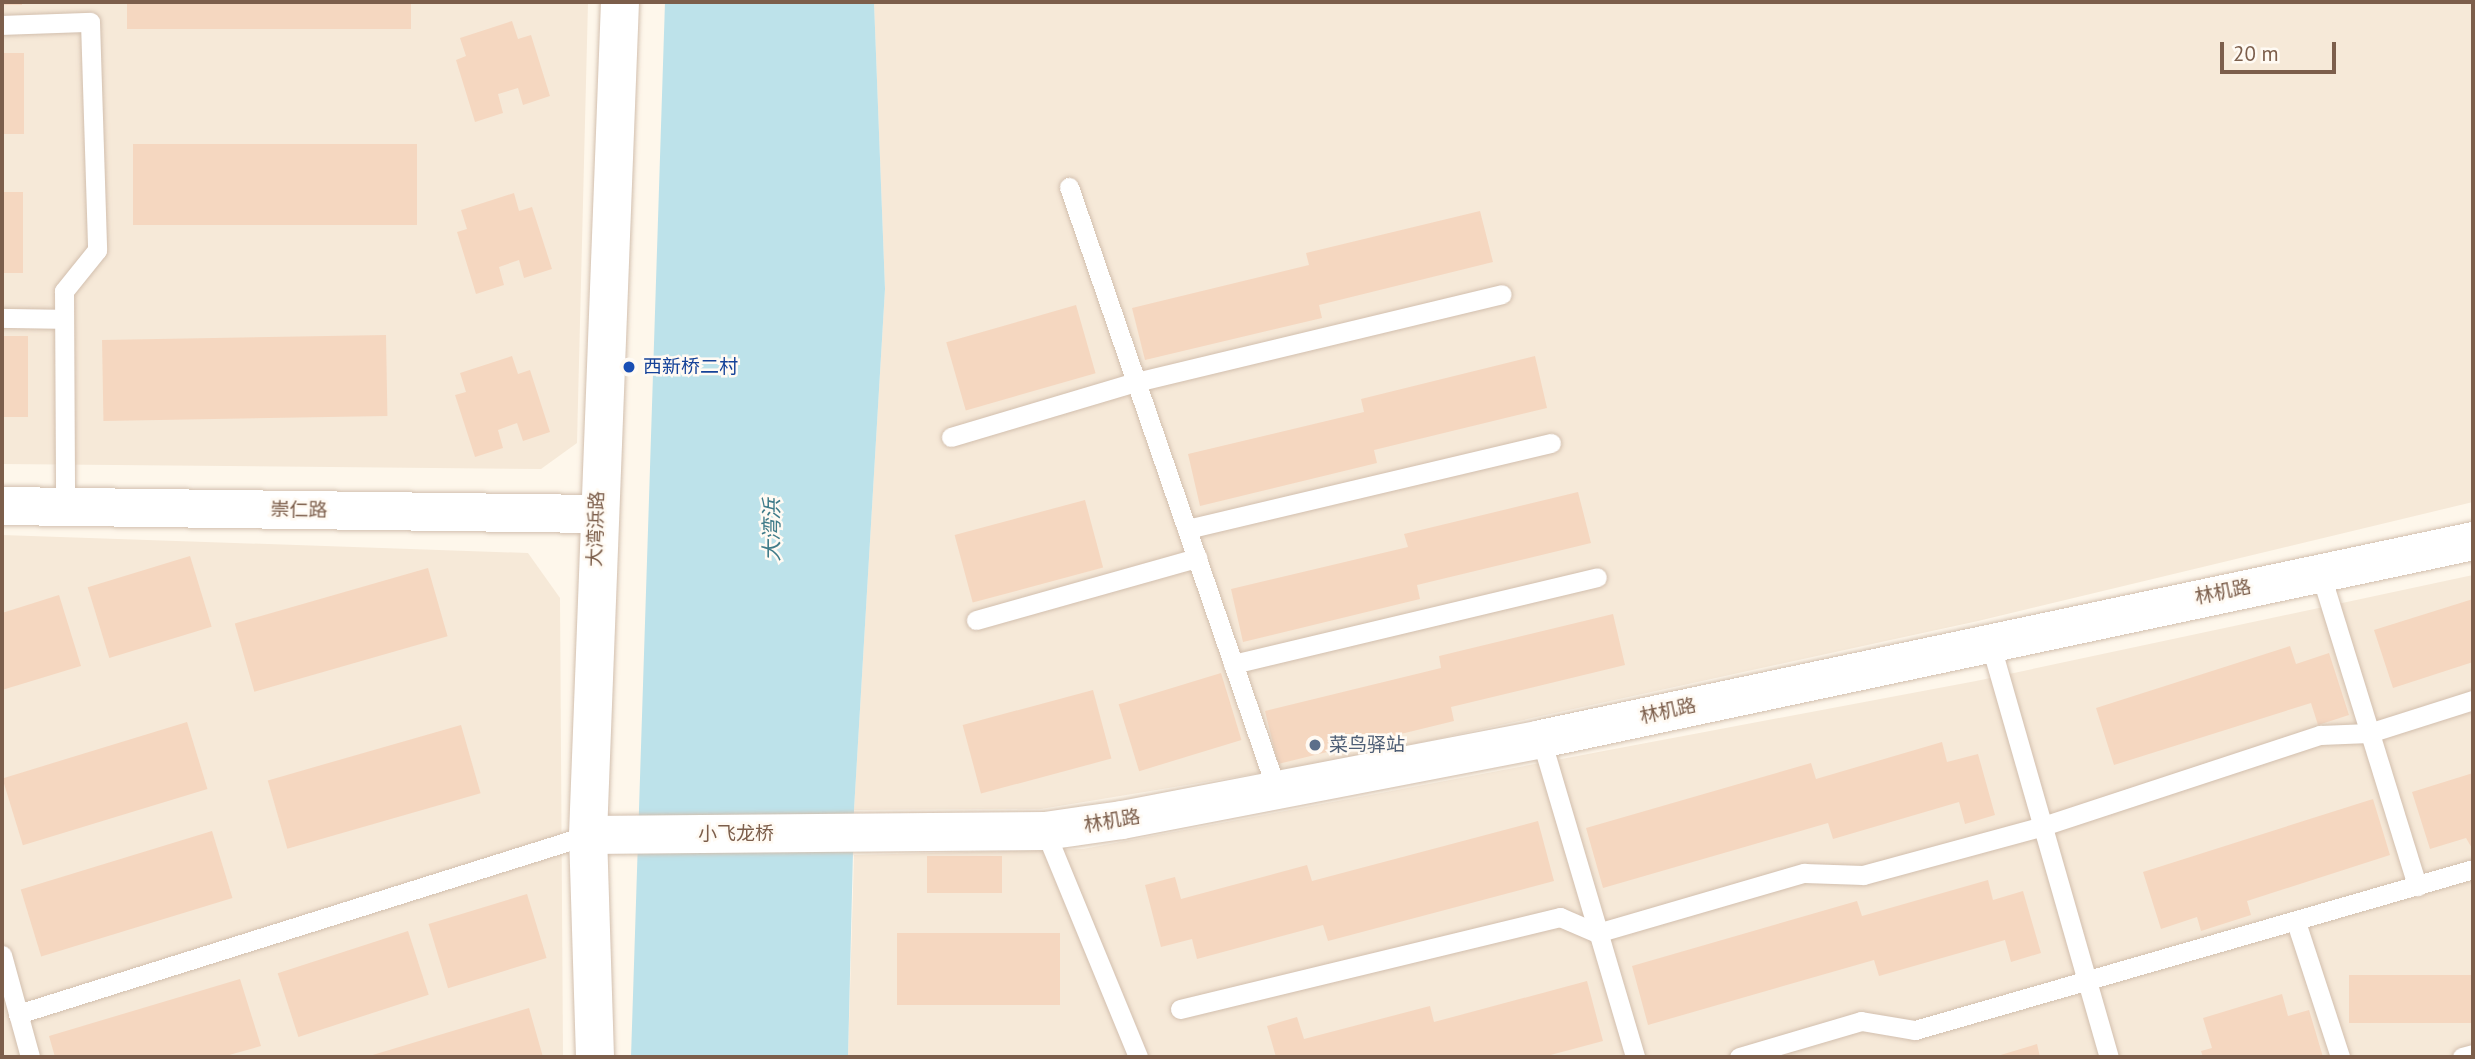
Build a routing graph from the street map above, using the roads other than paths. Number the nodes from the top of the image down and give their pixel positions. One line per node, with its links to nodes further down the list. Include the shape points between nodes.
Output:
1 (620, 2): 12 (street, 大湾浜路)
2 (2, 24): 6 (lane, via 90,22 97,250 64,291)
3 (1069, 187): 7 (lane)
4 (1502, 294): 7 (lane)
5 (2, 318): 6 (lane)
6 (64, 319): 11 (lane)
7 (1136, 382): 8 (lane); 13 (lane)
8 (951, 437)
9 (1551, 443): 13 (lane)
10 (2, 506): 11 (street, 崇仁路)
11 (65, 506): 12 (street, 崇仁路)
12 (596, 514): 27 (street, 大湾浜路)
13 (1186, 529): 15 (lane)
14 (2473, 541): 16 (street, 林机路)
15 (1197, 558): 18 (lane); 20 (lane)
16 (2320, 572): 19 (street, 林机路); 22 (lane)
17 (1597, 577): 20 (lane)
18 (976, 620)
19 (1989, 639): 23 (street, 林机路); 25 (lane)
20 (1233, 664): 24 (lane)
21 (2473, 700): 22 (lane)
22 (2369, 733): 25 (lane, via 2320,735); 30 (lane)
23 (1541, 739): 24 (street, 林机路); 32 (lane)
24 (1277, 790): 26 (street, 林机路)
25 (2043, 826): 32 (lane, via 1863,874 1804,873); 34 (lane)
26 (1045, 831): 28 (street, 林机路); 40 (lane)
27 (602, 834): 28 (street, 小飞龙桥); 36 (lane); 39 (street, 大湾浜路)
28 (857, 834)
29 (2473, 869): 30 (lane)
30 (2417, 886): 31 (lane)
31 (2296, 922): 34 (lane); 44 (lane)
32 (1597, 933): 35 (lane, via 1560,917); 41 (lane)
33 (3, 962): 36 (lane)
34 (2088, 983): 42 (lane, via 1915,1030 1861,1021); 43 (lane)
35 (1180, 1009)
36 (18, 1014): 38 (lane)
37 (2473, 1054): 45 (lane)
38 (30, 1057)
39 (595, 1057)
40 (1138, 1057)
41 (1635, 1057)
42 (1739, 1057)
43 (2109, 1057)
44 (2340, 1057)
45 (2462, 1057)

